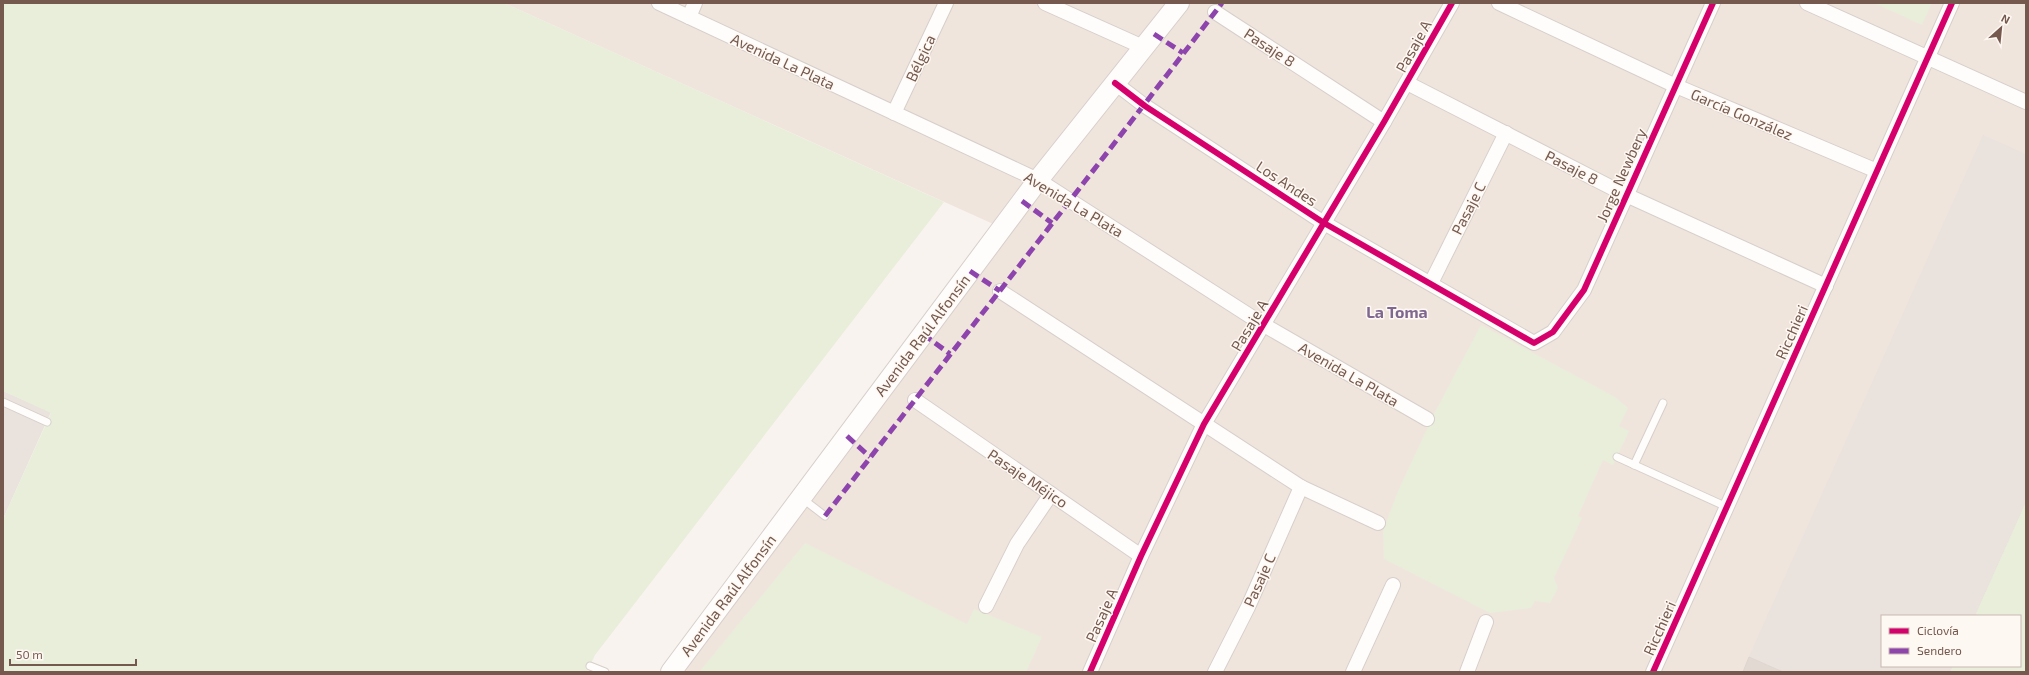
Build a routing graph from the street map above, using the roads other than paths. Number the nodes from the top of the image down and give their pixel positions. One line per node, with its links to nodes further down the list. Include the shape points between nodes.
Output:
1 (659, 3): 12 (street, Avenida La Plata)
2 (695, 3): 12 (street)
3 (946, 3): 19 (street, Bélgica)
4 (1045, 3): 13 (street)
5 (1179, 3): 13 (main road, Avenida Raúl Alfonsín)
6 (1452, 3): 16 (street, Pasaje A)
7 (1499, 3): 17 (street, García González)
8 (1713, 3): 17 (street, Jorge Newbery)
9 (1807, 3): 14 (street)
10 (1952, 3): 14 (street, Ricchieri)
11 (1215, 12): 20 (street, Pasaje 8)
12 (689, 17): 19 (street, Avenida La Plata)
13 (1143, 47): 15 (main road, Avenida Raúl Alfonsín)
14 (1928, 58): 18 (street); 22 (street, Ricchieri)
15 (1115, 83): 23 (main road, Avenida Raúl Alfonsín); 25 (street, Los Andes, via 1145,106)
16 (1407, 83): 20 (street, Pasaje A); 21 (street, Pasaje 8)
17 (1676, 86): 22 (street, García González); 24 (street, Jorge Newbery)
18 (2026, 102)
19 (894, 113): 23 (street, Avenida La Plata)
20 (1384, 122): 25 (street, Pasaje A)
21 (1506, 133): 24 (street, Pasaje 8); 26 (street, Pasaje C)
22 (1877, 171): 27 (street, Ricchieri)
23 (1038, 180): 29 (street, Avenida La Plata); 41 (main road, Avenida Raúl Alfonsín)
24 (1626, 195): 27 (street, Pasaje 8); 30 (street, Jorge Newbery, via 1584,290 1553,332)
25 (1324, 223): 26 (street, Los Andes); 29 (street, Pasaje A)
26 (1431, 283): 30 (street, Los Andes)
27 (1826, 286): 42 (street, Ricchieri)
28 (1000, 291): 36 (street)
29 (1264, 325): 34 (street, Avenida La Plata); 36 (street, Pasaje A)
30 (1534, 343)
31 (915, 400): 40 (street, Pasaje Méjico)
32 (3, 402): 35 (lane)
33 (1663, 403): 38 (lane)
34 (1427, 419)
35 (47, 422)
36 (1204, 424): 39 (street); 45 (street, Pasaje A)
37 (1617, 457): 38 (lane)
38 (1634, 465): 42 (lane)
39 (1301, 487): 44 (street); 53 (street, Pasaje C, via 1248,607)
40 (1051, 494): 45 (street, Pasaje Méjico); 47 (street, via 1017,544)
41 (801, 498): 43 (lane); 51 (main road, Avenida Raúl Alfonsín)
42 (1727, 508): 56 (street, Ricchieri)
43 (825, 516)
44 (1378, 523)
45 (1141, 556): 52 (street, Pasaje A)
46 (1393, 585): 54 (street)
47 (986, 606)
48 (1486, 622): 55 (street)
49 (590, 666): 50 (lane)
50 (605, 672)
51 (671, 672)
52 (1091, 672)
53 (1215, 672)
54 (1353, 672)
55 (1467, 672)
56 (1653, 672)

